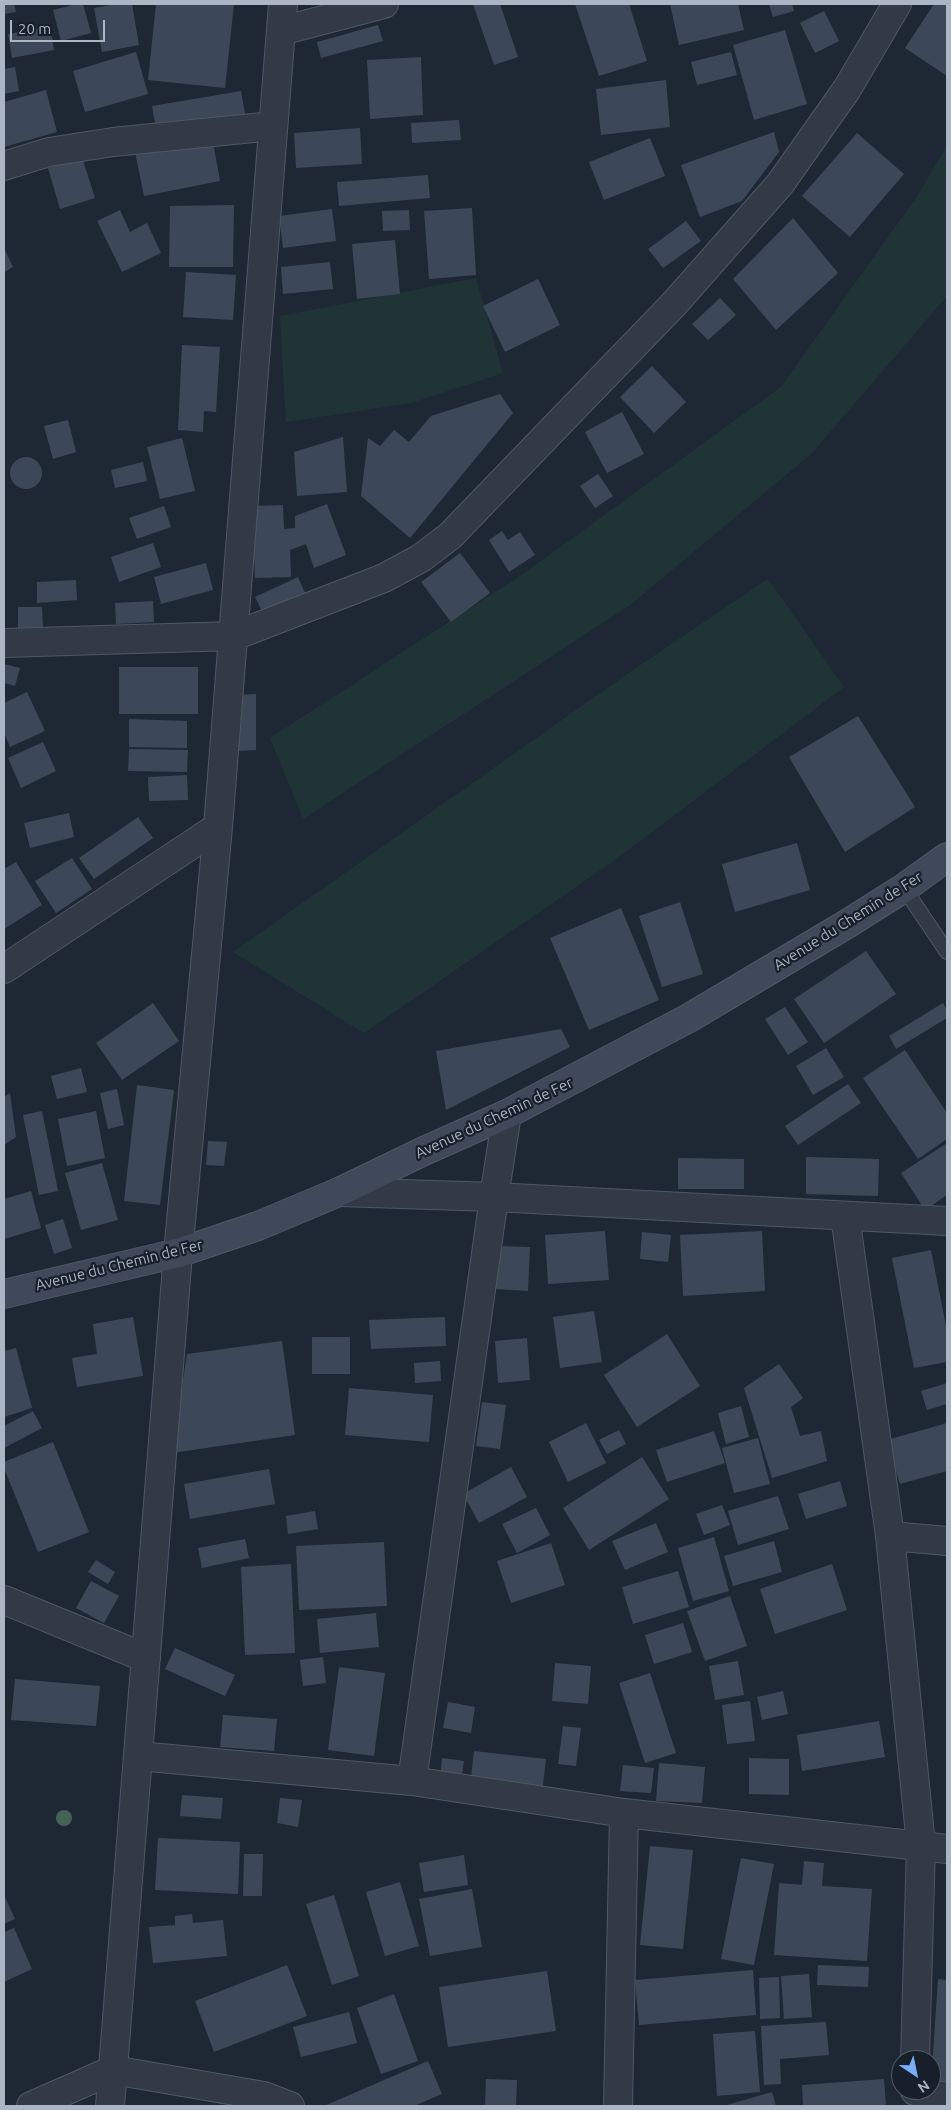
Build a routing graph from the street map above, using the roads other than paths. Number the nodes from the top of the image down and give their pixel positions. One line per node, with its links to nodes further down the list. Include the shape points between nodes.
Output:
1 (283, 4): 4 (street)
2 (384, 4): 4 (street)
3 (897, 4): 7 (street, via 847,88 780,184 674,304 450,536 421,558 384,578)
4 (281, 31): 5 (street)
5 (273, 126): 6 (street, via 113,142 49,152); 7 (street)
6 (4, 166)
7 (234, 636): 8 (street); 9 (street)
8 (4, 643)
9 (218, 827): 13 (street); 19 (street)
10 (947, 857): 11 (street, Avenue du Chemin de Fer)
11 (904, 888): 12 (lane); 14 (street, Avenue du Chemin de Fer, via 689,1018)
12 (947, 952)
13 (4, 969)
14 (508, 1114): 15 (street, Avenue du Chemin de Fer); 16 (street)
15 (339, 1192): 16 (street); 19 (street, Avenue du Chemin de Fer, via 258,1226)
16 (494, 1197): 17 (street); 26 (street)
17 (845, 1216): 18 (street); 21 (street)
18 (947, 1222)
19 (178, 1253): 20 (street, Avenue du Chemin de Fer); 24 (street)
20 (4, 1294)
21 (890, 1536): 22 (street); 28 (street)
22 (947, 1541)
23 (4, 1600): 24 (street)
24 (146, 1658): 25 (street)
25 (138, 1756): 26 (street); 30 (street)
26 (412, 1781): 27 (street)
27 (624, 1813): 28 (street); 34 (street)
28 (934, 1847): 29 (street)
29 (917, 2050)
30 (113, 2070): 31 (street); 32 (street); 33 (street, via 264,2096)
31 (32, 2106)
32 (110, 2106)
33 (290, 2106)
34 (618, 2106)

